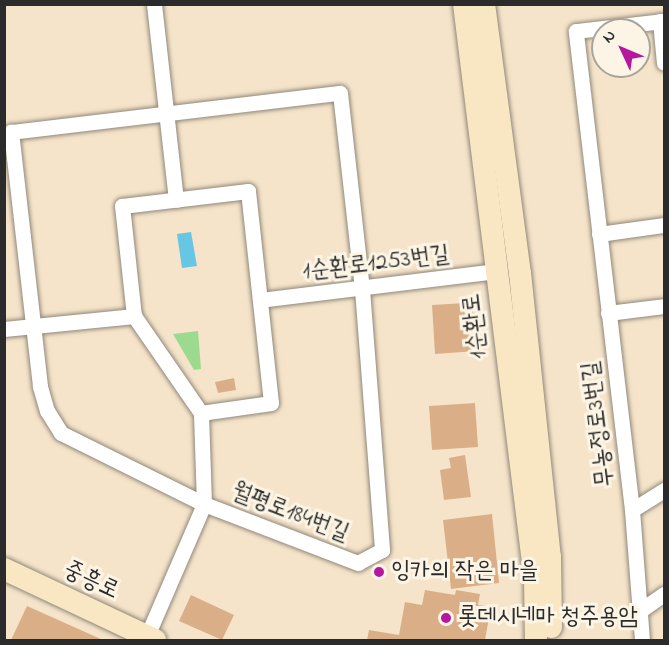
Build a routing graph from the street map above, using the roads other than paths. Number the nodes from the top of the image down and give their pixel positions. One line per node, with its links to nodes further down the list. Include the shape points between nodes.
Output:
1 (154, 4): 6 (street)
2 (464, 4): 10 (street, 1순환로)
3 (484, 4): 27 (street, 1순환로, via 520,273 550,557)
4 (662, 21): 5 (street); 9 (street, 무농정로3번길, via 576,31)
5 (664, 63)
6 (166, 113): 7 (street); 11 (street, 월평로184번길, via 340,93); 16 (street, 월평로184번길, via 11,132)
7 (176, 200): 12 (street, via 248,191); 15 (street, via 122,206)
8 (664, 225): 9 (street)
9 (599, 234): 14 (street, 무농정로3번길)
10 (497, 271): 11 (street, 1순환로1253번길); 26 (street, 1순환로, via 535,579)
11 (362, 289): 12 (street, 1순환로1253번길); 20 (street, 월평로184번길, via 382,550 357,563)
12 (260, 300): 18 (street, via 271,403)
13 (664, 306): 14 (street)
14 (608, 313): 21 (street, 무농정로3번길)
15 (134, 316): 16 (street); 18 (street)
16 (32, 325): 17 (street); 20 (street, 월평로184번길, via 45,403 61,433)
17 (4, 329)
18 (201, 413): 20 (street)
19 (664, 490): 21 (street)
20 (204, 504): 25 (street)
21 (632, 510): 24 (street, 무농정로3번길)
22 (4, 569): 25 (street, 중흥로)
23 (664, 594): 24 (street)
24 (641, 610): 28 (street, 무농정로3번길)
25 (151, 638)
26 (536, 640)
27 (550, 640)
28 (642, 640)

